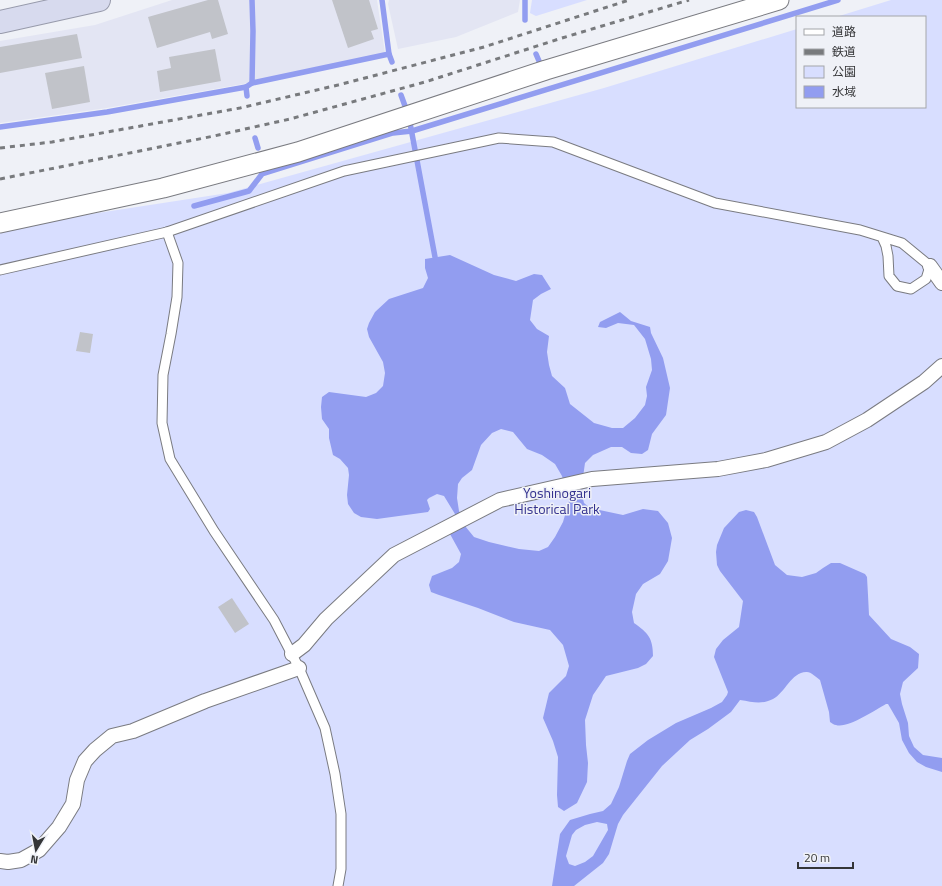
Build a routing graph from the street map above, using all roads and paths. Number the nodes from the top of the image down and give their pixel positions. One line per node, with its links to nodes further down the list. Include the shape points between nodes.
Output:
1 (95, 0): 3 (highway)
2 (778, 0): 4 (street, via 546,70 298,152 163,188)
3 (0, 22)
4 (0, 223)
5 (167, 232): 6 (lane, via 344,171 499,138 553,142 715,203 860,230); 8 (lane); 11 (lane, via 178,263 177,297 163,375 162,423 170,460 274,620)
6 (882, 237): 7 (lane, via 902,243); 7 (lane, via 888,256 889,276 897,286 911,289 926,279)
7 (930, 266): 9 (street)
8 (0, 270)
9 (942, 283)
10 (942, 366): 11 (street, via 924,382 867,420 826,442 766,460 718,469 592,479 500,500 394,554)
11 (292, 654): 12 (lane)
12 (299, 668): 13 (street, via 205,701 133,731 112,736 85,761 77,780 73,804 59,827 39,850 21,860); 14 (lane, via 325,728 336,774 341,869)
13 (0, 861)
14 (338, 886)

